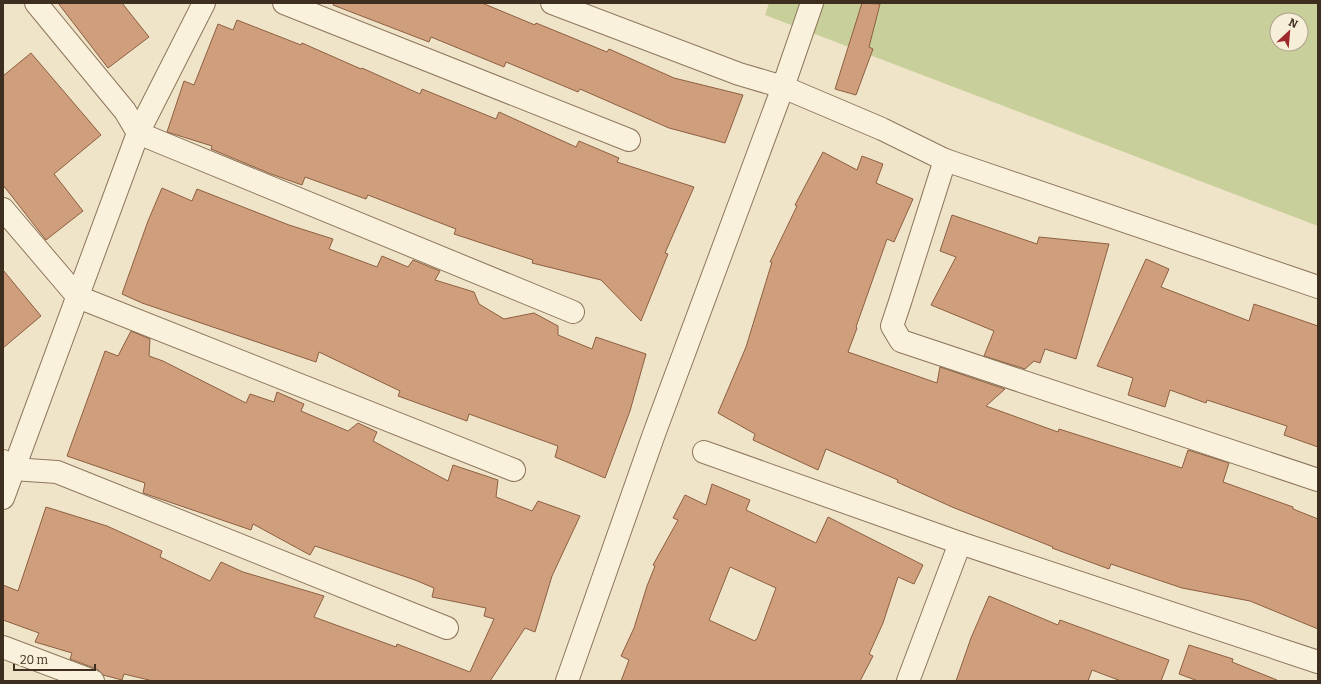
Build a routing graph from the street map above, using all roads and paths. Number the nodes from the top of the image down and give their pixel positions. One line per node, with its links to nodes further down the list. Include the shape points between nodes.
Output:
1 (36, 3): 7 (street, via 125,111)
2 (204, 3): 7 (street)
3 (284, 3): 8 (street)
4 (552, 3): 6 (street, via 739,74)
5 (812, 3): 6 (street)
6 (783, 87): 9 (street, via 882,129); 24 (street, via 654,434)
7 (138, 133): 12 (street); 13 (street)
8 (629, 140)
9 (945, 160): 11 (street); 17 (street, via 892,326 901,341)
10 (3, 209): 12 (street)
11 (1318, 287)
12 (78, 297): 15 (street); 16 (street)
13 (574, 312)
14 (704, 452): 19 (street)
15 (8, 465): 18 (street); 20 (street, via 57,472)
16 (514, 470)
17 (1318, 480)
18 (3, 498)
19 (960, 542): 22 (street); 25 (street)
20 (447, 628)
21 (3, 646): 23 (street)
22 (1318, 662)
23 (93, 681)
24 (566, 681)
25 (908, 681)

